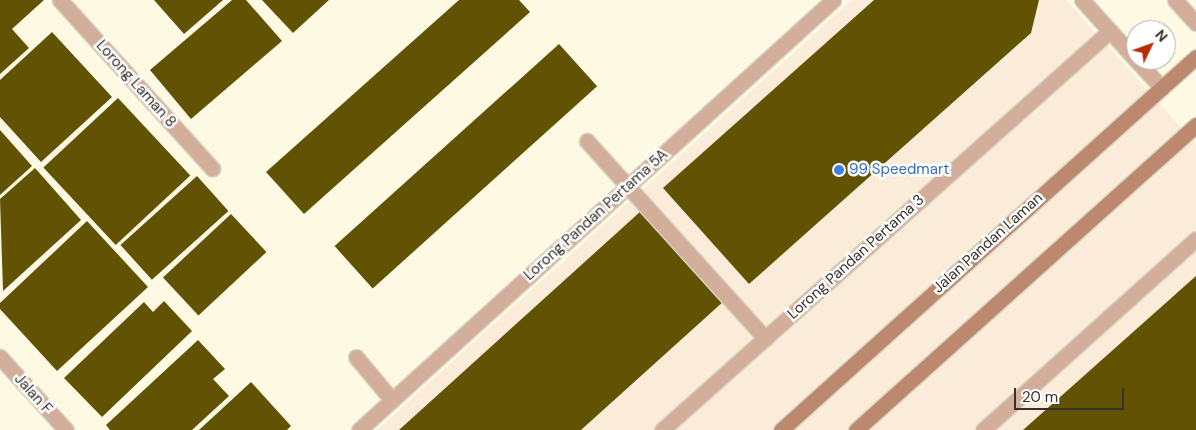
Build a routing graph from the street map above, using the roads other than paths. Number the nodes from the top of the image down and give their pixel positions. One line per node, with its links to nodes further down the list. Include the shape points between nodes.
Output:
1 (60, 0): 13 (street, Lorong Laman 8)
2 (833, 0): 14 (street, Lorong Pandan Pertama 5A)
3 (1082, 0): 6 (street)
4 (1175, 0): 5 (street)
5 (1196, 23)
6 (1110, 31): 7 (street); 16 (street, Lorong Pandan Pertama 3)
7 (1126, 49)
8 (1196, 57): 10 (street, Jalan Pandan Laman)
9 (1145, 70): 10 (street)
10 (1162, 88): 23 (street, Jalan Pandan Laman)
11 (1196, 125): 24 (street)
12 (587, 141): 14 (street)
13 (212, 168)
14 (628, 186): 16 (street); 19 (street, Lorong Pandan Pertama 5A)
15 (1196, 239): 25 (street)
16 (765, 338): 22 (street, Lorong Pandan Pertama 3)
17 (0, 357): 20 (street, Jalan F)
18 (356, 358): 19 (street)
19 (392, 400): 21 (street, Lorong Pandan Pertama 5A)
20 (66, 430)
21 (359, 430)
22 (662, 430)
23 (781, 430)
24 (856, 430)
25 (983, 430)

